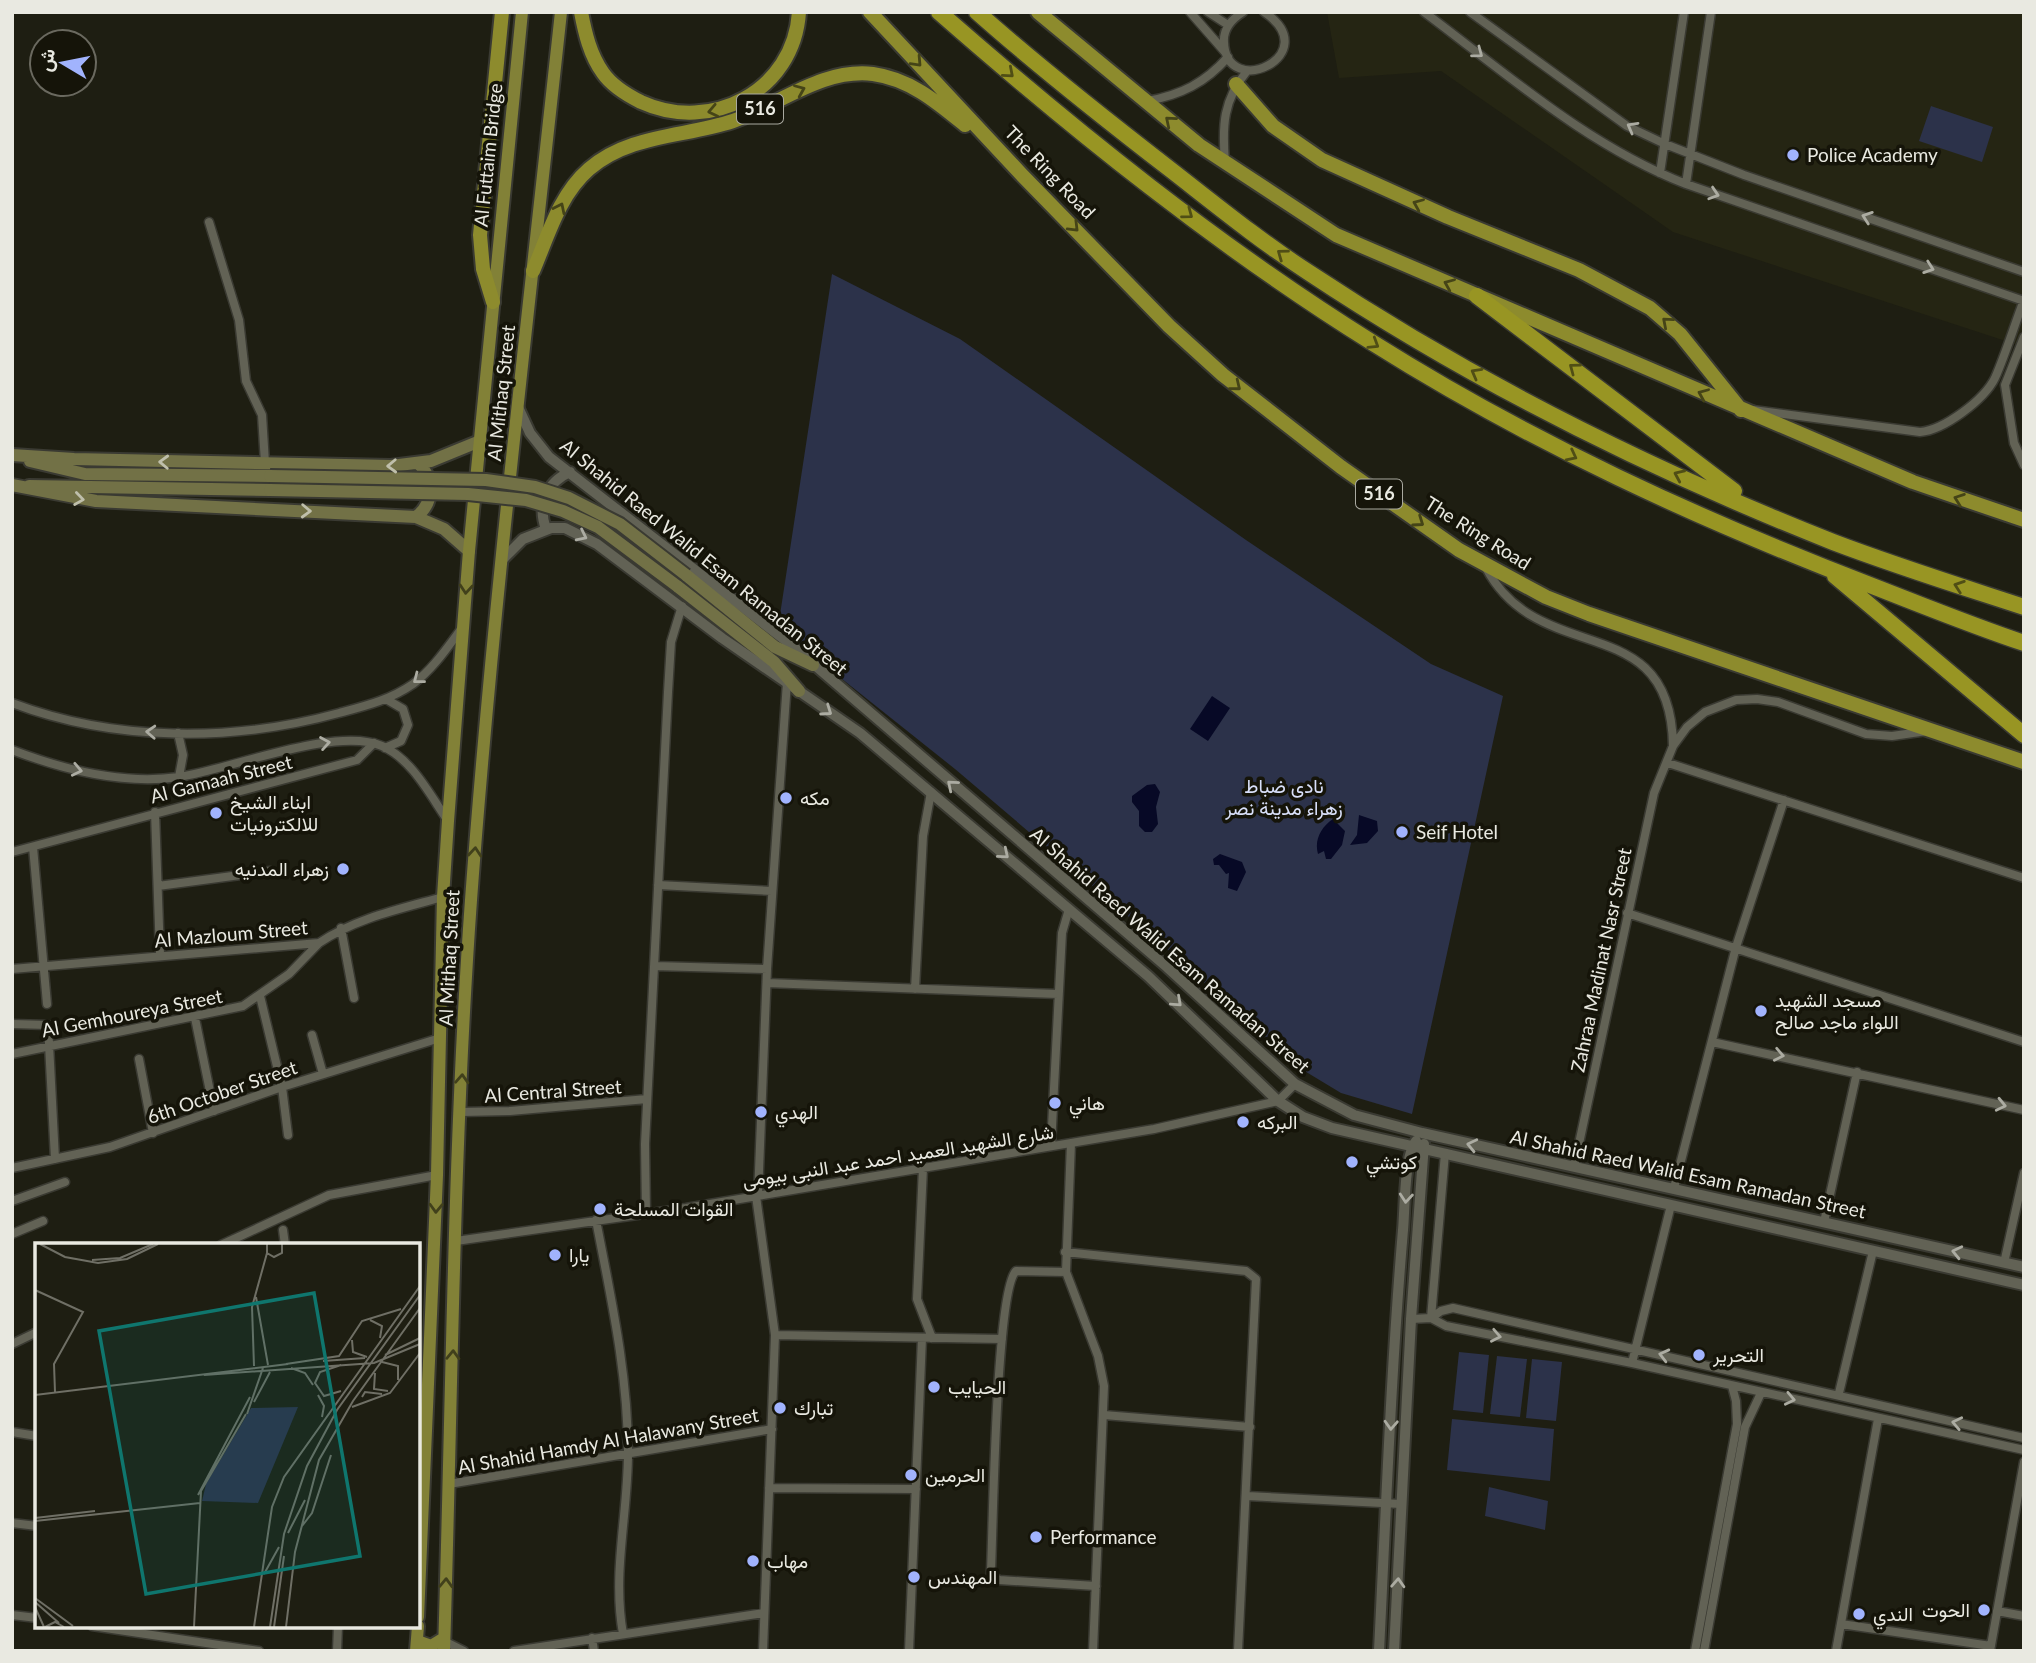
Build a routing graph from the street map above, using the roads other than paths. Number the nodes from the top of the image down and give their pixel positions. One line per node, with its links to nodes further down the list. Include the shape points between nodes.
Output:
1 (502, 12): 35 (highway, via 481,235 483,270)
2 (522, 12): 35 (main road, Al Futtaim Bridge)
3 (561, 12): 31 (main road)
4 (581, 12): 5 (highway, 516, one-way to 4, via 791,49 768,83 741,102 694,114 653,107 615,86 595,58)
5 (799, 12)
6 (870, 12): 28 (highway, The Ring Road / 516, one-way to 28)
7 (939, 12): 53 (highway, one-way to 53, via 1089,140 1240,254 1371,342 1483,409 1599,470)
8 (977, 12): 46 (highway, one-way to 8, via 1560,419 1326,284 1111,125)
9 (1038, 12): 23 (highway)
10 (1190, 12): 20 (street)
11 (1208, 12): 19 (street)
12 (1243, 12): 19 (street)
13 (1264, 12): 18 (street)
14 (1424, 12): 27 (street, one-way to 27, via 1590,135)
15 (1470, 12): 24 (street, one-way to 15, via 1627,126)
16 (1684, 12): 24 (street)
17 (1711, 12): 25 (street)
18 (1274, 15): 21 (street, via 1284,40 1282,54 1261,71)
19 (1228, 25): 20 (street)
20 (1227, 55): 21 (street); 23 (street, via 1196,86)
21 (1247, 71): 22 (street)
22 (1236, 84): 26 (street, via 1223,122); 38 (highway, one-way to 22, via 1680,334 1650,308 1579,270 1322,160 1273,126)
23 (1146, 101): 26 (highway, one-way to 23)
24 (1665, 144): 25 (street); 27 (street)
25 (1691, 155): 29 (street); 32 (street, one-way to 25)
26 (1225, 162): 33 (highway, one-way to 26, via 1336,235)
27 (1660, 173): 29 (street)
28 (1021, 174): 31 (highway, 516, one-way to 28, via 564,200 596,163 638,142 737,119 842,75 872,74 914,86); 52 (highway, The Ring Road / 516, one-way to 52, via 1223,375 1341,467)
29 (1686, 184): 34 (street, one-way to 34)
30 (209, 222): 43 (street, via 239,320 246,381 262,415)
31 (533, 271): 37 (main road, Al Mithaq Street)
32 (2024, 272)
33 (1477, 296): 38 (highway, one-way to 33); 46 (highway, one-way to 33)
34 (2024, 301): 38 (street, via 1993,381 1939,428 1920,432 1771,410)
35 (493, 302): 39 (main road, Al Mithaq Street)
36 (2024, 337): 42 (street, via 2005,385 2014,443)
37 (518, 407): 44 (street, Al Shahid Raed Walid Esam Ramadan Street, via 536,442); 51 (main road, Al Mithaq Street)
38 (1742, 410): 48 (highway, one-way to 38, via 1913,482)
39 (481, 441): 41 (main road); 50 (main road, Al Mithaq Street)
40 (16, 455): 43 (main road, one-way to 40, via 85,474 46,467)
41 (418, 463): 43 (main road, one-way to 43); 47 (main road, via 431,489 425,508)
42 (2024, 465)
43 (267, 469): 58 (main road, bridge, via 478,479 535,487 603,514 636,535 775,647)
44 (570, 472): 49 (street, via 545,497); 58 (street, Al Shahid Raed Walid Esam Ramadan Street)
45 (15, 486): 47 (main road, one-way to 47, via 106,502); 60 (main road, bridge, via 468,494 526,500 597,527 774,662)
46 (1765, 513): 55 (highway, one-way to 46)
47 (416, 517): 50 (main road, via 444,528)
48 (2024, 520)
49 (546, 529): 51 (street, via 523,539); 54 (street, Al Shahid Raed Walid Esam Ramadan Street, one-way to 54, via 565,528 597,544)
50 (469, 551): 56 (main road, Al Mithaq Street, one-way to 56)
51 (502, 560): 120 (main road, Al Mithaq Street, one-way to 51, via 475,857)
52 (1485, 566): 63 (highway, The Ring Road / 516, via 1589,614); 67 (street, via 1502,592 1532,618 1622,651 1647,668 1668,702)
53 (1828, 569): 57 (highway); 65 (highway)
54 (682, 606): 59 (street, Al Shahid Raed Walid Esam Ramadan Street); 83 (street, via 671,642)
55 (2024, 607)
56 (462, 628): 61 (street, one-way to 61, via 426,673); 77 (main road, Al Mithaq Street)
57 (2024, 643)
58 (813, 665): 75 (street, Al Shahid Raed Walid Esam Ramadan Street, one-way to 58)
59 (787, 682): 60 (street, Al Shahid Raed Walid Esam Ramadan Street); 85 (street)
60 (799, 691): 73 (street, Al Shahid Raed Walid Esam Ramadan Street, one-way to 73, via 860,733)
61 (386, 699): 64 (street, via 293,724); 68 (street, via 402,709 408,725 401,741)
62 (12, 703): 64 (street, one-way to 62, via 102,728)
63 (1930, 731): 67 (street, via 1905,736 1867,734 1778,702 1746,699 1705,712); 70 (highway, The Ring Road / 516)
64 (178, 733): 72 (street, via 183,755)
65 (2024, 735)
66 (374, 743): 68 (street); 72 (street, one-way to 66, via 317,743 352,739); 76 (street, Al Gamaah Street, via 357,760)
67 (1673, 746): 71 (street, Zahraa Madinat Nasr Street)
68 (385, 748): 77 (street, via 409,767)
69 (12, 750): 72 (street, one-way to 72, via 88,772)
70 (2024, 762)
71 (1668, 763): 74 (street); 88 (street, Zahraa Madinat Nasr Street, via 1654,793)
72 (179, 777)
73 (931, 792): 78 (street, Al Shahid Raed Walid Esam Ramadan Street); 98 (street, via 923,836)
74 (1784, 800): 82 (street); 91 (street)
75 (978, 807): 78 (street); 114 (street, Al Shahid Raed Walid Esam Ramadan Street, via 1167,967)
76 (155, 812): 79 (street, Al Gamaah Street); 84 (street)
77 (447, 821): 86 (main road, Al Mithaq Street)
78 (966, 822): 87 (street, Al Shahid Raed Walid Esam Ramadan Street, one-way to 87)
79 (33, 847): 80 (street, Al Gamaah Street); 94 (street)
80 (12, 852)
81 (270, 871): 84 (street)
82 (2024, 878)
83 (658, 885): 85 (street); 93 (street)
84 (159, 886): 92 (street)
85 (772, 891): 96 (street)
86 (443, 897): 89 (street, Al Mazloum Street); 106 (main road, Al Mithaq Street)
87 (1069, 909): 99 (street, via 1062,927); 117 (street, Al Shahid Raed Walid Esam Ramadan Street, one-way to 117, via 1195,1018)
88 (1627, 914): 91 (street); 130 (street, Zahraa Madinat Nasr Street)
89 (341, 928): 90 (street, Al Mazloum Street); 101 (street)
90 (319, 943): 92 (street, Al Mazloum Street); 100 (street, Al Gemhoureya Street)
91 (1735, 947): 107 (street); 108 (street)
92 (160, 955): 94 (street, Al Mazloum Street)
93 (654, 966): 96 (street); 116 (street)
94 (46, 967): 95 (street, Al Mazloum Street); 102 (street)
95 (12, 969)
96 (768, 969): 97 (street)
97 (767, 983): 98 (street); 137 (street)
98 (915, 989): 99 (street)
99 (1058, 994): 125 (street)
100 (260, 996): 103 (street, Al Gemhoureya Street, via 243,1006); 115 (street)
101 (354, 998)
102 (47, 1004)
103 (195, 1018): 109 (street, Al Gemhoureya Street); 119 (street)
104 (12, 1024): 109 (street, via 48,1025)
105 (312, 1035): 113 (street)
106 (440, 1038): 113 (street, 6th October Street); 134 (main road, Al Mithaq Street)
107 (1712, 1042): 112 (street, one-way to 112); 136 (street)
108 (2024, 1042)
109 (48, 1045): 110 (street, Al Gemhoureya Street); 129 (street)
110 (12, 1054)
111 (139, 1059): 121 (street)
112 (1857, 1072): 118 (street, one-way to 118); 143 (street)
113 (323, 1074): 115 (street, 6th October Street)
114 (1295, 1084): 117 (street); 122 (street, Al Shahid Raed Walid Esam Ramadan Street, via 1354,1115)
115 (282, 1087): 119 (street, 6th October Street); 123 (street)
116 (647, 1099): 120 (street, Al Central Street); 140 (street)
117 (1278, 1101): 124 (street, شارع الشهيد العميد احمد عبد النبى بيومى); 126 (street, Al Shahid Raed Walid Esam Ramadan Street, via 1332,1128)
118 (2024, 1110)
119 (214, 1111): 121 (street, 6th October Street)
120 (461, 1112): 146 (main road, Al Mithaq Street)
121 (153, 1133): 129 (street, 6th October Street)
122 (1422, 1133): 126 (street); 127 (street); 130 (street, Al Shahid Raed Walid Esam Ramadan Street, one-way to 122)
123 (288, 1135)
124 (1071, 1143): 125 (street, شارع الشهيد العميد احمد عبد النبى بيومى); 150 (street)
125 (1051, 1146): 132 (street, شارع الشهيد العميد احمد عبد النبى بيومى)
126 (1412, 1146): 127 (street, Al Shahid Raed Walid Esam Ramadan Street); 155 (street, one-way to 155)
127 (1425, 1149): 128 (street, Al Shahid Raed Walid Esam Ramadan Street); 156 (street)
128 (1445, 1153): 139 (street, Al Shahid Raed Walid Esam Ramadan Street); 157 (street)
129 (55, 1159): 131 (street, 6th October Street)
130 (1574, 1167): 136 (street, Al Shahid Raed Walid Esam Ramadan Street)
131 (12, 1168)
132 (923, 1168): 137 (street, شارع الشهيد العميد احمد عبد النبى بيومى); 162 (street, via 917,1299)
133 (2024, 1173): 151 (street)
134 (438, 1175): 147 (street, via 329,1195); 183 (main road, Al Mithaq Street, one-way to 183)
135 (65, 1182): 138 (street)
136 (1674, 1188): 143 (street, Al Shahid Raed Walid Esam Ramadan Street)
137 (757, 1196): 140 (street, شارع الشهيد العميد احمد عبد النبى بيومى); 160 (street)
138 (12, 1201)
139 (1671, 1205): 149 (street, Al Shahid Raed Walid Esam Ramadan Street); 165 (street)
140 (646, 1212): 142 (street, شارع الشهيد العميد احمد عبد النبى بيومى)
141 (43, 1220): 145 (street)
142 (597, 1220): 146 (street, شارع الشهيد العميد احمد عبد النبى بيومى); 178 (street, via 622,1349)
143 (1824, 1222): 151 (street, Al Shahid Raed Walid Esam Ramadan Street, one-way to 143)
144 (283, 1230): 148 (street)
145 (12, 1234)
146 (456, 1241): 180 (main road, Al Mithaq Street, one-way to 146)
147 (225, 1243)
148 (285, 1243)
149 (1872, 1251): 154 (street, Al Shahid Raed Walid Esam Ramadan Street); 169 (street)
150 (1065, 1252): 153 (street); 172 (street, via 1147,1258 1252,1274 1257,1286)
151 (2004, 1263): 152 (street, Al Shahid Raed Walid Esam Ramadan Street)
152 (2024, 1268)
153 (1066, 1272): 163 (street, via 1023,1269 1011,1276); 170 (street, via 1098,1356)
154 (2024, 1285)
155 (1398, 1294): 156 (street); 185 (street, one-way to 185)
156 (1412, 1295): 158 (street)
157 (1431, 1318): 158 (street); 165 (street, via 1454,1308); 166 (street, one-way to 166, via 1446,1326)
158 (1411, 1319): 186 (street)
159 (35, 1333): 164 (street)
160 (775, 1335): 161 (street); 173 (street)
161 (922, 1338): 162 (street); 182 (street)
162 (932, 1338): 163 (street)
163 (1002, 1339): 190 (street, via 991,1575 999,1580)
164 (12, 1344)
165 (1636, 1349): 166 (street); 169 (street, one-way to 165)
166 (1632, 1363): 167 (street)
167 (1732, 1386): 168 (street); 216 (street, via 1737,1424)
168 (1761, 1393): 171 (street, one-way to 171); 217 (street, via 1745,1427)
169 (1839, 1393): 176 (street, one-way to 169)
170 (1104, 1415): 172 (street); 190 (street)
171 (1878, 1419): 177 (street); 196 (street)
172 (1250, 1427): 184 (street)
173 (772, 1429): 178 (street, Al Shahid Hamdy Al Halawany Street); 181 (street)
174 (12, 1432): 175 (street)
175 (35, 1436)
176 (2024, 1438)
177 (2024, 1450)
178 (628, 1454): 180 (street, Al Shahid Hamdy Al Halawany Street); 200 (street, via 617,1593)
179 (2024, 1462): 191 (street)
180 (449, 1484): 202 (main road, Al Mithaq Street, one-way to 180)
181 (769, 1488): 182 (street); 192 (street)
182 (916, 1489): 211 (street)
183 (421, 1495): 189 (main road, Al Mithaq Street)
184 (1247, 1496): 185 (street); 213 (street)
185 (1387, 1504): 186 (street); 214 (street)
186 (1401, 1504): 215 (street, one-way to 186)
187 (12, 1523): 188 (street)
188 (35, 1525)
189 (420, 1540)
190 (1096, 1586): 212 (street)
191 (1997, 1611): 194 (street); 204 (street)
192 (764, 1613): 200 (street); 210 (street)
193 (12, 1615): 195 (street)
194 (2024, 1616)
195 (35, 1618)
196 (1841, 1624): 204 (street); 218 (street)
197 (105, 1628): 205 (street)
198 (338, 1628): 206 (street)
199 (418, 1628): 203 (main road)
200 (623, 1634): 201 (street)
201 (592, 1638): 208 (street); 209 (street)
202 (444, 1643): 203 (main road); 207 (street)
203 (416, 1646)
204 (1990, 1648)
205 (259, 1651)
206 (337, 1651)
207 (464, 1651)
208 (514, 1651)
209 (594, 1651)
210 (763, 1651)
211 (909, 1651)
212 (1093, 1651)
213 (1238, 1651)
214 (1379, 1651)
215 (1394, 1651)
216 (1695, 1651)
217 (1704, 1651)
218 (1836, 1651)

